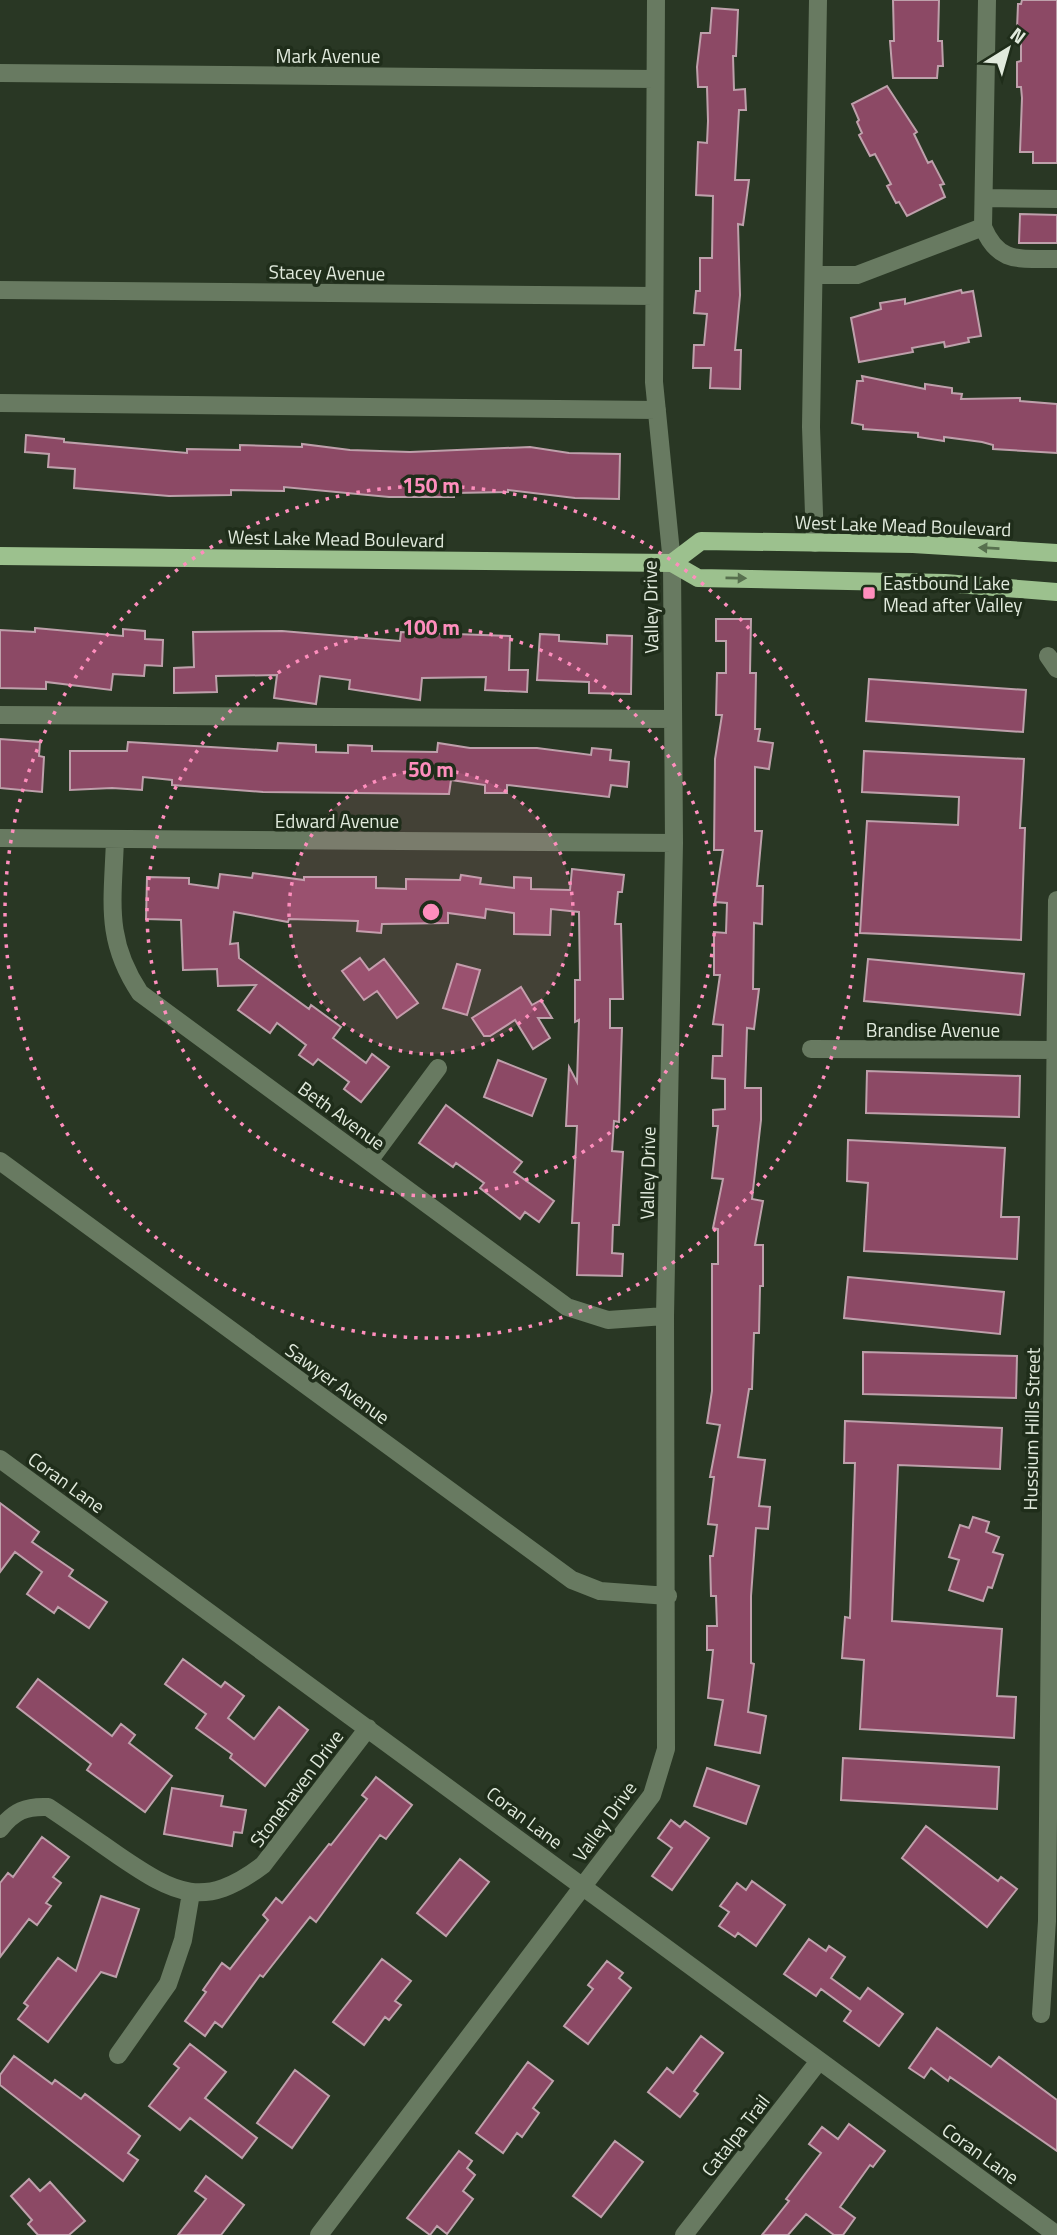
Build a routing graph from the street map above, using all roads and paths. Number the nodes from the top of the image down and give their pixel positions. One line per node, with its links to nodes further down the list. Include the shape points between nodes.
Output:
1 (656, 0): 5 (street, Valley Drive)
2 (818, 0): 10 (street)
3 (987, 0): 6 (street)
4 (0, 73): 5 (street, Mark Avenue)
5 (655, 79): 12 (street, Valley Drive)
6 (984, 198): 7 (street); 8 (street)
7 (1057, 199)
8 (983, 226): 9 (street, via 1002,256); 10 (street, via 857,275)
9 (1057, 259)
10 (815, 275): 15 (street, via 811,427)
11 (0, 290): 12 (street, Stacey Avenue)
12 (654, 296): 14 (street, Valley Drive)
13 (0, 403): 14 (street)
14 (657, 410): 18 (street, Valley Drive)
15 (815, 543): 16 (main road, West Lake Mead Boulevard, one-way to 15); 18 (main road, West Lake Mead Boulevard, via 701,541)
16 (1057, 553)
17 (0, 556): 18 (main road, West Lake Mead Boulevard)
18 (672, 563): 19 (main road, West Lake Mead Boulevard, one-way to 19, via 698,578 945,583); 21 (street, Valley Drive)
19 (1057, 592)
20 (0, 715): 21 (street)
21 (673, 719): 24 (street, Valley Drive)
22 (0, 838): 23 (street, Edward Avenue)
23 (115, 839): 24 (street, Edward Avenue); 30 (street, Beth Avenue, via 115,943 124,969 140,993)
24 (674, 843): 31 (street, Valley Drive)
25 (1057, 900): 27 (street, Hussium Hills Street)
26 (811, 1049): 27 (street, Brandise Avenue)
27 (1055, 1050): 33 (street, Hussium Hills Street)
28 (438, 1068): 30 (street)
29 (0, 1161): 34 (street, Sawyer Avenue, via 572,1580 600,1591)
30 (369, 1161): 31 (street, Beth Avenue, via 567,1307 608,1320)
31 (666, 1315): 34 (street, Valley Drive)
32 (0, 1459): 35 (street, Coran Lane)
33 (1054, 1571): 39 (street, Hussium Hills Street)
34 (668, 1596): 37 (street, Valley Drive, via 666,1749 652,1795)
35 (368, 1728): 37 (street, Coran Lane); 38 (street, Stonehaven Drive, via 263,1865 241,1882 218,1891)
36 (0, 1829): 38 (street, Stonehaven Drive, via 11,1814 29,1807 48,1807 162,1885)
37 (583, 1886): 42 (street, Coran Lane); 44 (street, Valley Drive)
38 (191, 1893): 41 (street, via 183,1940 168,1984)
39 (1051, 1958): 40 (street, Hussium Hills Street)
40 (1041, 2014)
41 (118, 2054)
42 (819, 2060): 43 (street, Coran Lane); 45 (street, Catalpa Trail)
43 (1047, 2232)
44 (319, 2235)
45 (684, 2235)

